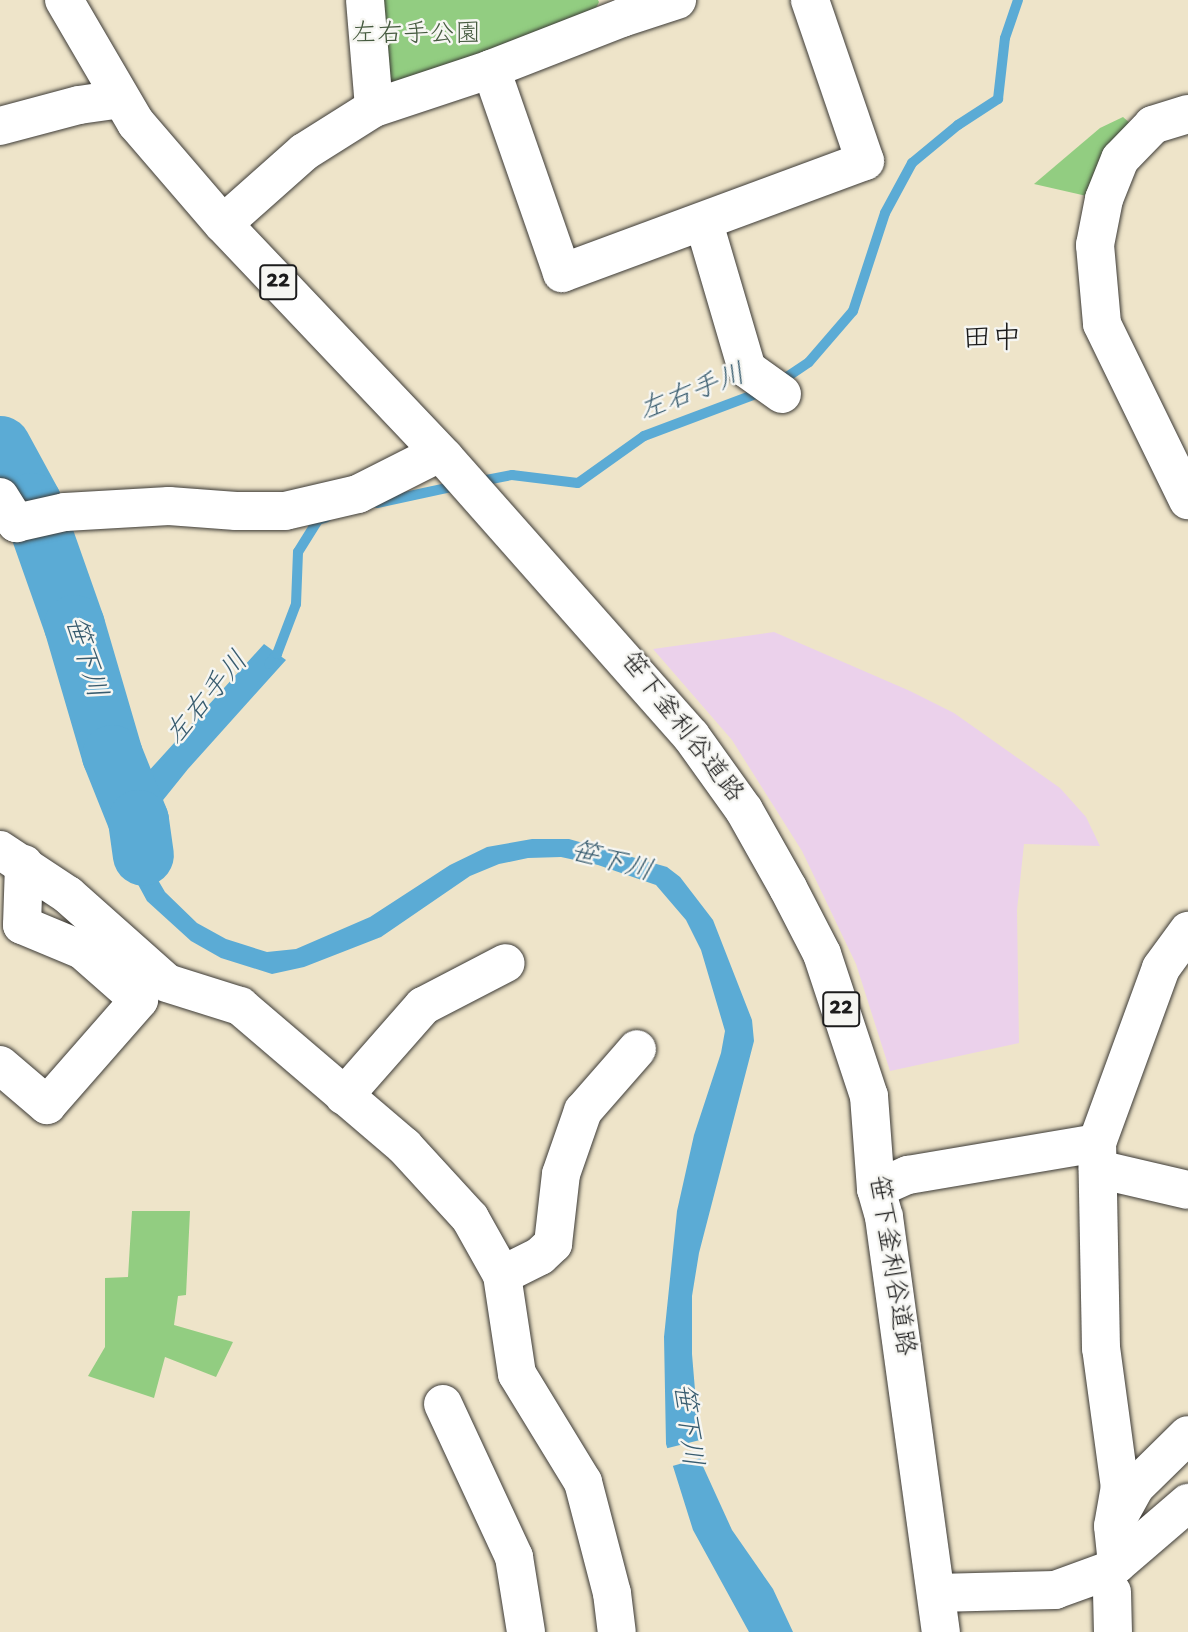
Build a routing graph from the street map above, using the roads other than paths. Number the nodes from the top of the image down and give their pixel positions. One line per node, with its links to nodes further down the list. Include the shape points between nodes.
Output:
1 (64, 0): 7 (street, 笹下釜利谷道路 / 22)
2 (365, 0): 8 (street)
3 (677, 0): 5 (street)
4 (810, 0): 11 (street, via 865,161)
5 (618, 9): 6 (street)
6 (492, 69): 8 (street); 11 (street, via 562,273)
7 (120, 99): 10 (street); 12 (street, 笹下釜利谷道路 / 22)
8 (374, 108): 12 (street, via 304,152)
9 (1188, 114): 15 (street, via 1153,125 1120,159 1104,199 1095,245 1102,324)
10 (0, 126)
11 (704, 223): 13 (street, via 747,369)
12 (223, 224): 14 (street, 笹下釜利谷道路 / 22)
13 (769, 384)
14 (442, 455): 16 (street, via 358,494 285,511 169,506 65,512); 24 (street, 笹下釜利谷道路 / 22, via 691,736 744,810 822,954 869,1096)
15 (1188, 500)
16 (12, 509)
17 (12, 857): 21 (street, via 23,925 82,950 139,1000 47,1105); 22 (street, via 68,895 167,983 240,1006)
18 (1188, 930): 23 (street, via 1161,968)
19 (506, 963): 22 (street, via 423,1006)
20 (638, 1049): 26 (street, via 583,1111 561,1174 553,1244 540,1256)
21 (0, 1065)
22 (344, 1096): 26 (street, via 404,1146 470,1218)
23 (1097, 1156): 24 (street, via 908,1175); 25 (street); 30 (street, via 1101,1348 1120,1488)
24 (876, 1189): 32 (street, 笹下釜利谷道路 / 22, via 884,1217)
25 (1188, 1190)
26 (502, 1275): 34 (street, via 517,1374 583,1482 612,1593)
27 (443, 1404): 33 (street, via 514,1557)
28 (1188, 1435): 30 (street, via 1135,1488)
29 (1188, 1503): 31 (street)
30 (1113, 1526): 31 (street)
31 (1114, 1578): 32 (street, via 1110,1570 1055,1590); 36 (street)
32 (936, 1593): 35 (street, 笹下釜利谷道路 / 22)
33 (526, 1632)
34 (617, 1632)
35 (941, 1632)
36 (1113, 1632)

